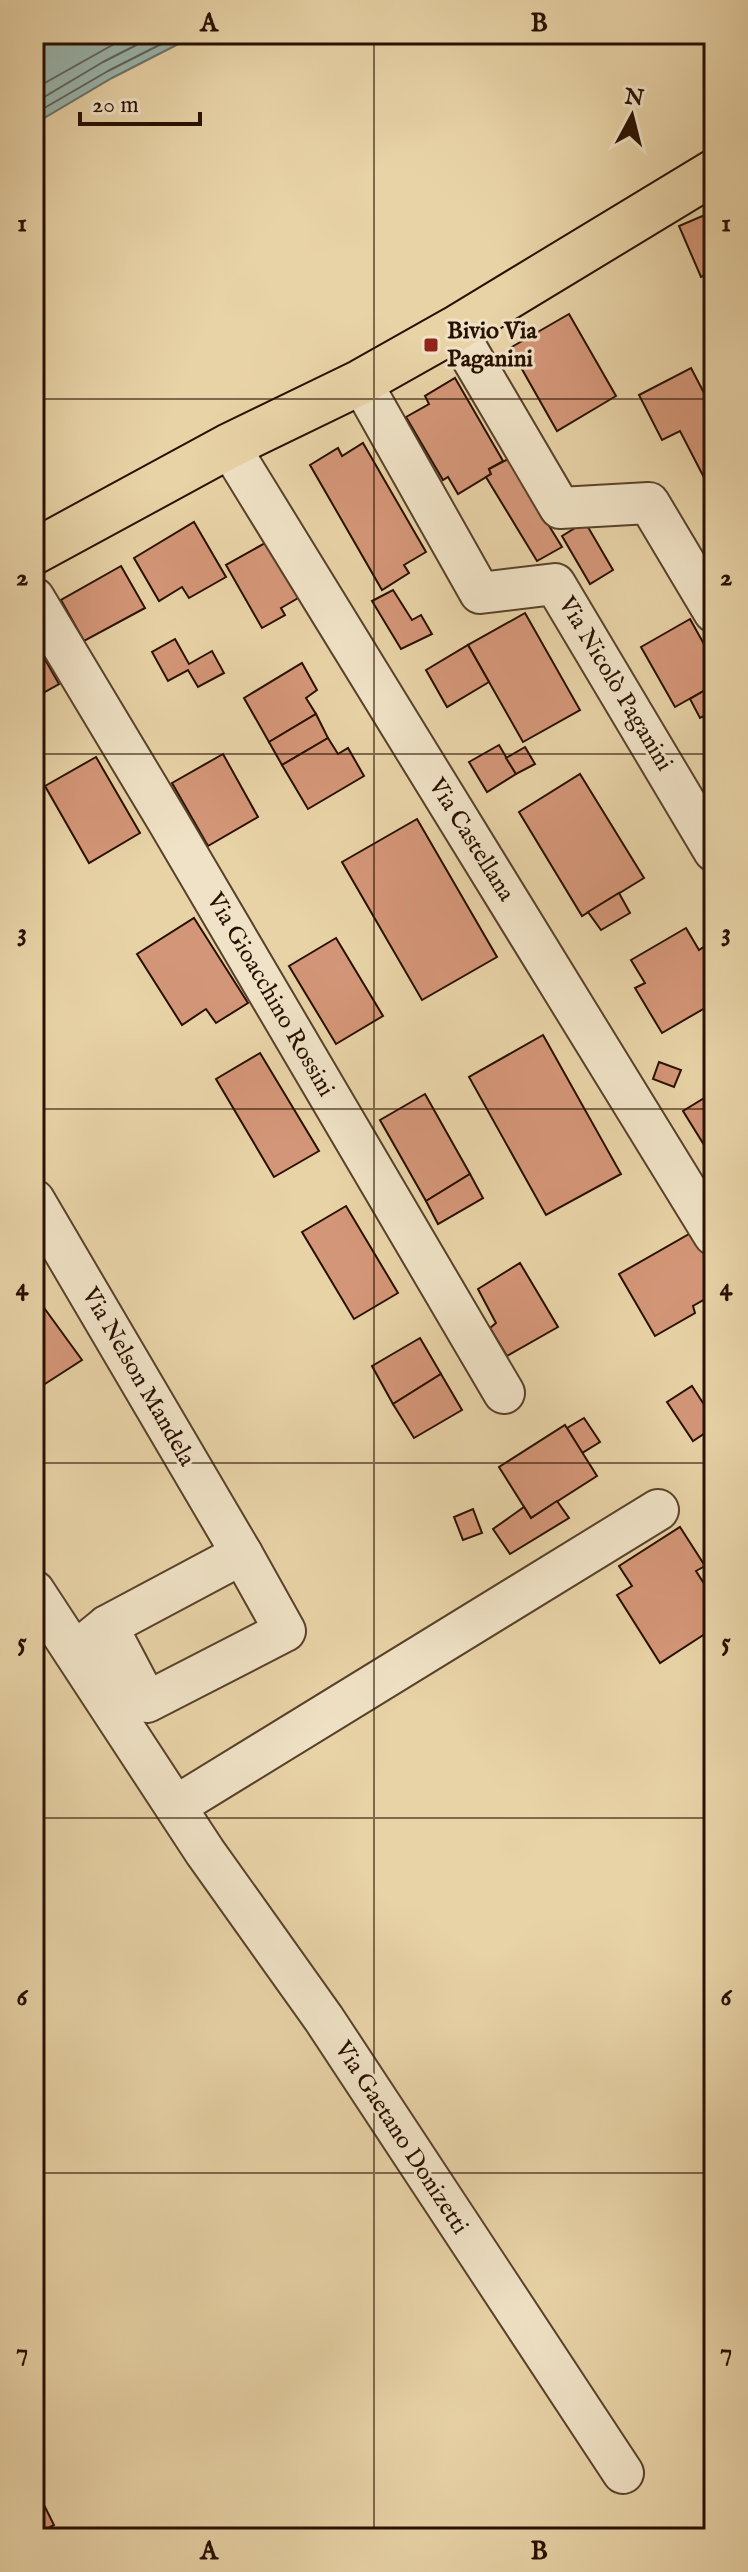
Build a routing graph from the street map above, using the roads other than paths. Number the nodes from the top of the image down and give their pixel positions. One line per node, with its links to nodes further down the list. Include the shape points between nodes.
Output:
1 (714, 172): 2 (main road)
2 (455, 329): 3 (main road); 7 (street, via 560,508 649,503)
3 (361, 382): 4 (main road); 8 (street, Via Nicolò Paganini, via 480,593 555,584)
4 (229, 446): 5 (main road); 10 (street, Via Castellana)
5 (34, 552)
6 (34, 598): 11 (street, Via Gioacchino Rossini)
7 (714, 612)
8 (714, 851)
9 (34, 1200): 13 (street, Via Nelson Mandela)
10 (714, 1235)
11 (504, 1393)
12 (658, 1510): 17 (street)
13 (242, 1554): 15 (street); 15 (street, Via Nelson Mandela, via 285,1631 147,1702)
14 (34, 1591): 16 (street, Via Gaetano Donizetti)
15 (107, 1626): 16 (street)
16 (75, 1651): 17 (street, Via Gaetano Donizetti)
17 (176, 1806): 18 (street, Via Gaetano Donizetti, via 324,2019)
18 (623, 2473)

